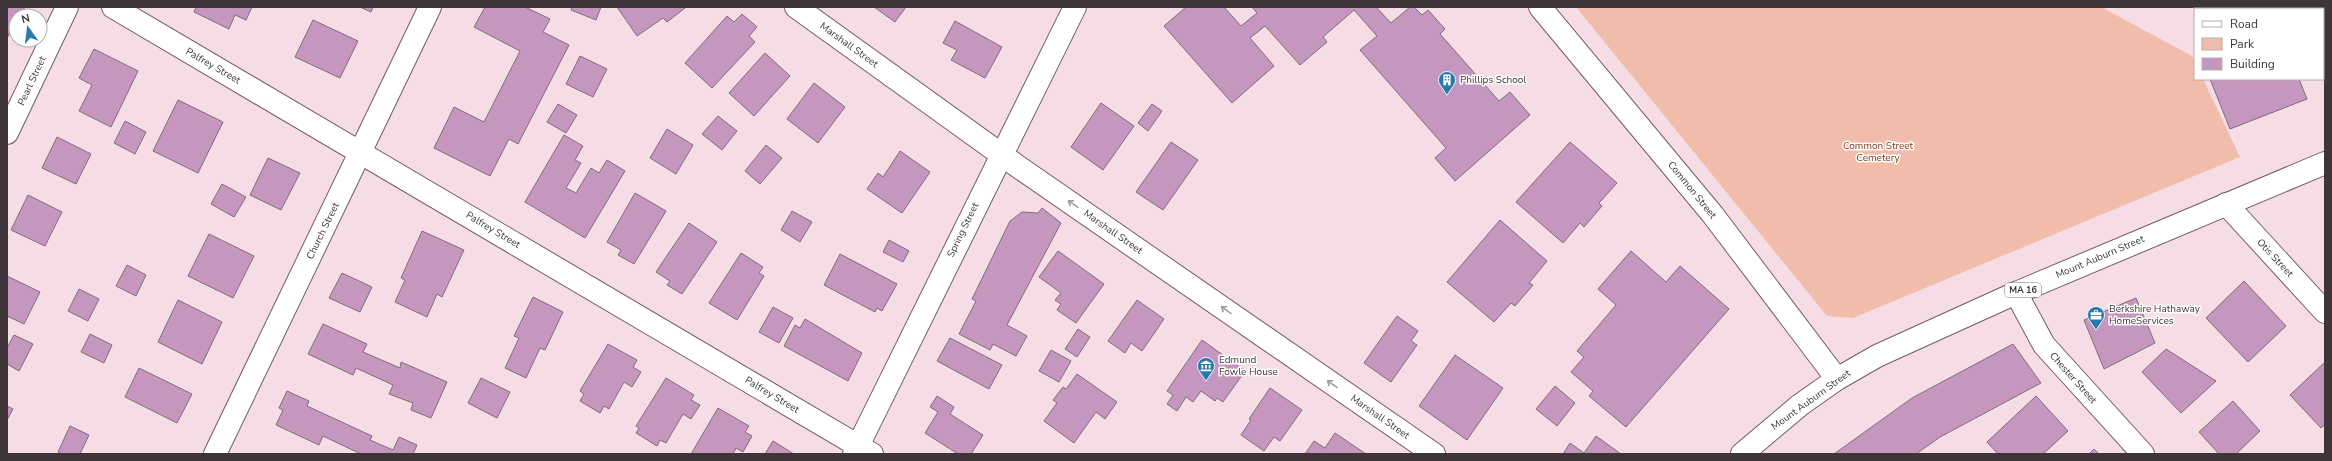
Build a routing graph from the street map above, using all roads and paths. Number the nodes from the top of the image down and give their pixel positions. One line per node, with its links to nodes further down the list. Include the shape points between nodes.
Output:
1 (67, 7): 7 (street, Pearl Street)
2 (113, 7): 8 (street, Palfrey Street)
3 (430, 7): 8 (street, Church Street)
4 (796, 7): 9 (street, Marshall Street)
5 (1075, 7): 9 (street, Spring Street)
6 (1540, 7): 14 (street, Common Street, via 1713,215)
7 (7, 133)
8 (361, 152): 15 (street, Palfrey Street); 16 (street, Church Street)
9 (1001, 154): 15 (street, Spring Street); 17 (street, Marshall Street, one-way to 9)
10 (2325, 163): 11 (street, Mount Auburn Street / MA 16)
11 (2226, 204): 12 (street, Mount Auburn Street / MA 16); 13 (street, Otis Street)
12 (2016, 293): 14 (street, Mount Auburn Street / MA 16, via 1918,335); 19 (street, Chester Street, via 2044,345)
13 (2325, 312)
14 (1837, 379): 18 (street, Mount Auburn Street / MA 16, via 1800,405)
15 (861, 451)
16 (215, 454)
17 (1434, 454)
18 (1742, 454)
19 (2143, 454)

